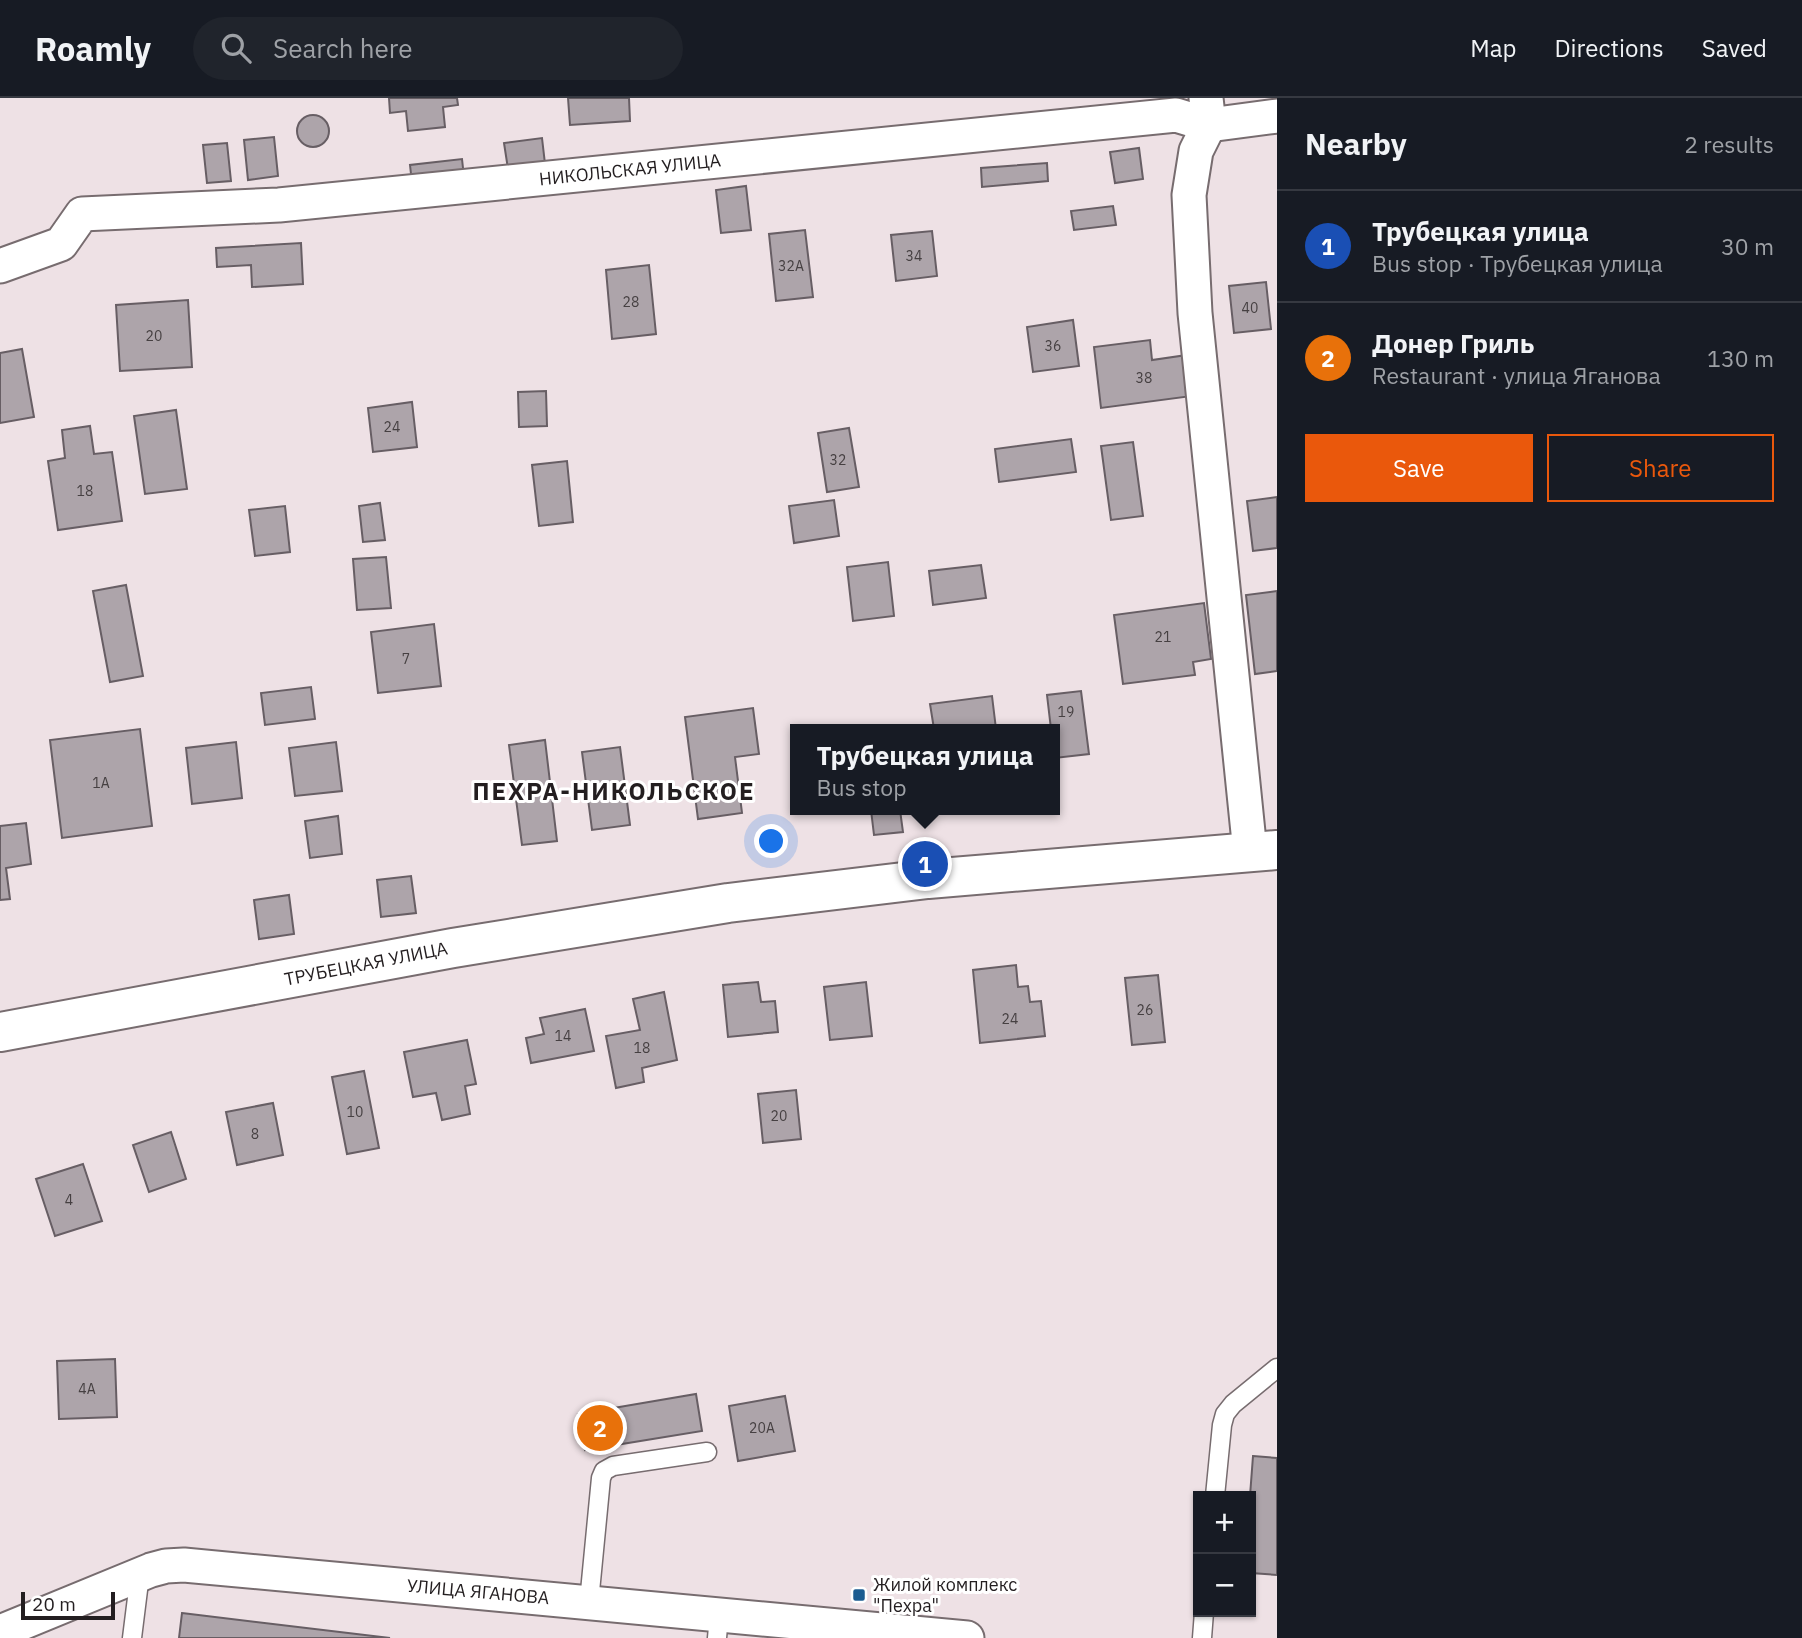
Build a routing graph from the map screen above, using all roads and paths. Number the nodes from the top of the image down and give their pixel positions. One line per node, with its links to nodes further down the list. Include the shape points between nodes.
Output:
1 (1208, 111): 2 (street, НИКОЛЬСКАЯ УЛИЦА); 3 (street, НИКОЛЬСКАЯ УЛИЦА, via 279,205 82,214 61,244); 4 (street, via 1189,195 1195,313)
2 (1277, 116)
3 (0, 266)
4 (1263, 851): 5 (main road, ТРУБЕЦКАЯ УЛИЦА, via 729,902)
5 (0, 1032)
6 (1277, 1368): 8 (lane, via 1225,1414)
7 (707, 1452): 10 (lane, via 604,1471)
8 (1215, 1491)
9 (140, 1574): 10 (street, УЛИЦА ЯГАНОВА, via 184,1565); 14 (street, УЛИЦА ЯГАНОВА); 15 (lane)
10 (589, 1602): 12 (street, УЛИЦА ЯГАНОВА)
11 (1204, 1617): 17 (lane)
12 (718, 1626): 13 (street, УЛИЦА ЯГАНОВА)
13 (782, 1629): 16 (street, УЛИЦА ЯГАНОВА)
14 (0, 1632)
15 (132, 1638)
16 (967, 1638)
17 (1202, 1638)

